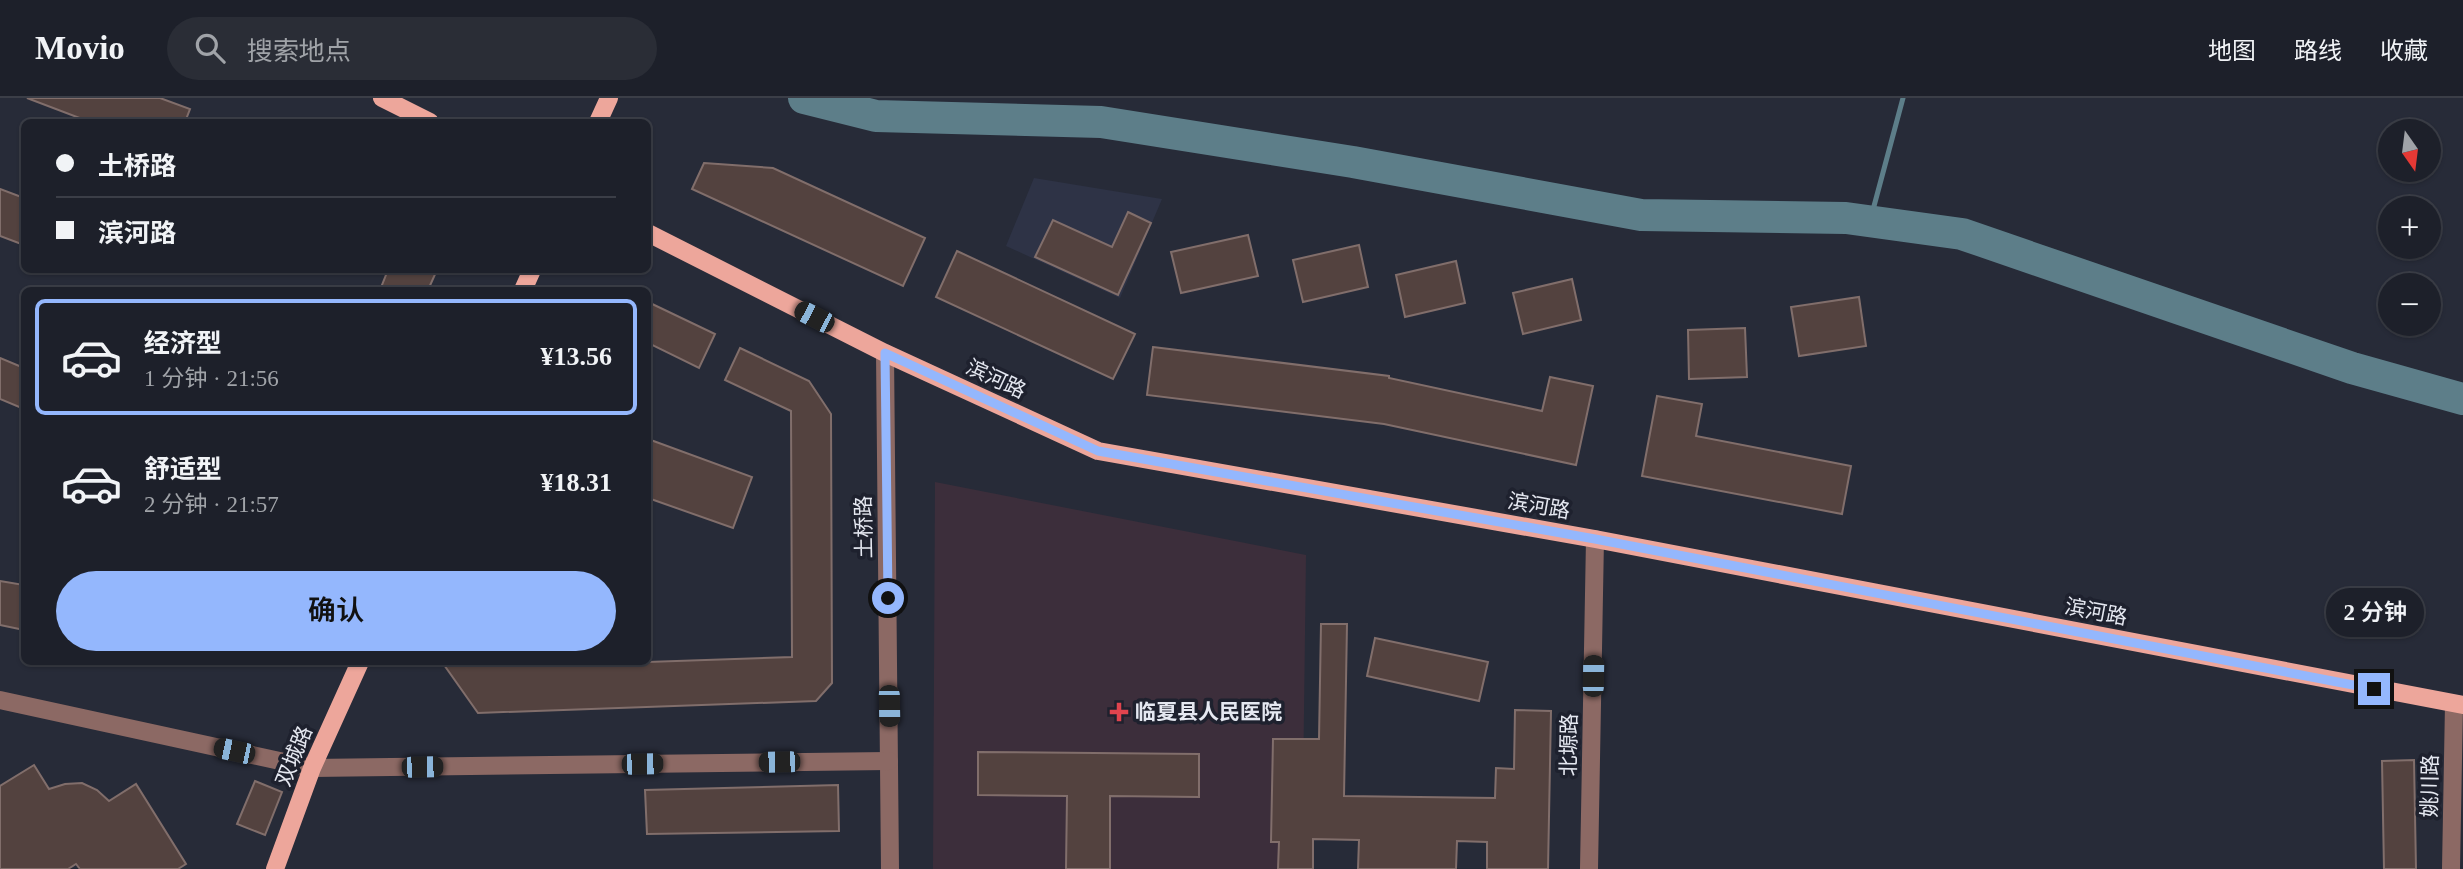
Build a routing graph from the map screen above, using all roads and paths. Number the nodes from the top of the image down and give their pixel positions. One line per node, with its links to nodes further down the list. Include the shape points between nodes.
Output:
1 (382, 98): 3 (main road)
2 (609, 98): 4 (main road)
3 (424, 119)
4 (599, 119)
5 (651, 235): 6 (main road, 滨河路)
6 (885, 353): 7 (main road, 滨河路, via 1098,451); 11 (street, 土桥路)
7 (1595, 539): 10 (main road, 滨河路); 15 (street, 北塬路)
8 (359, 665): 12 (main road, 双城路)
9 (0, 700): 12 (street)
10 (2459, 705): 16 (street, 姚川路)
11 (889, 761): 12 (street); 14 (street, 土桥路)
12 (312, 768): 13 (main road, 双城路)
13 (275, 869)
14 (890, 869)
15 (1589, 869)
16 (2451, 869)

